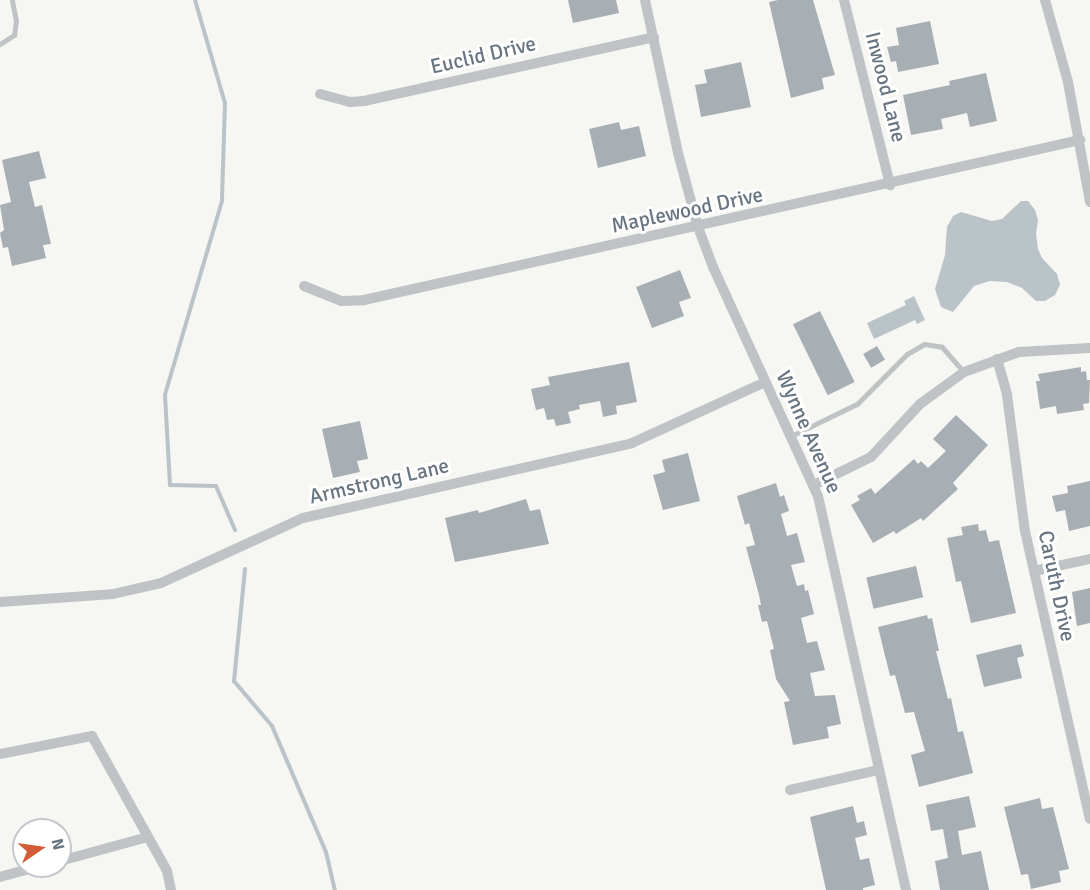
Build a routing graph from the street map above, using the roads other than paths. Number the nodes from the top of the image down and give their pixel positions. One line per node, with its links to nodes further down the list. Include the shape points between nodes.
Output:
1 (12, 0): 6 (lane, via 14,35)
2 (645, 0): 5 (street, Wynne Avenue)
3 (844, 0): 9 (street, Inwood Lane)
4 (1045, 0): 8 (street)
5 (654, 37): 7 (street, Euclid Drive, via 363,101 350,102); 11 (street, Wynne Avenue)
6 (0, 44)
7 (320, 94)
8 (1080, 140): 9 (street, Maplewood Drive); 10 (street)
9 (890, 185): 11 (street, Maplewood Drive)
10 (1090, 202)
11 (698, 227): 12 (street, Maplewood Drive, via 351,303); 16 (street, Wynne Avenue)
12 (303, 286)
13 (1090, 348): 14 (street, via 1034,350)
14 (997, 359): 15 (street); 20 (street, Caruth Drive, via 1007,395 1019,499)
15 (964, 372): 17 (lane, via 942,347 924,344 907,354 857,404); 18 (street, via 920,404 871,457)
16 (765, 382): 17 (street, Wynne Avenue); 21 (street, Armstrong Lane, via 632,443 303,518 161,583 113,594)
17 (791, 436): 18 (street, Wynne Avenue)
18 (814, 486): 23 (street, Wynne Avenue)
19 (1090, 559): 20 (street)
20 (1034, 572): 25 (street, Caruth Drive)
21 (0, 602)
22 (0, 754): 26 (street, via 92,736)
23 (879, 770): 24 (street); 29 (street, Wynne Avenue)
24 (790, 790)
25 (1090, 819)
26 (148, 837): 27 (street); 28 (street, via 167,871)
27 (72, 858)
28 (171, 890)
29 (906, 890)

